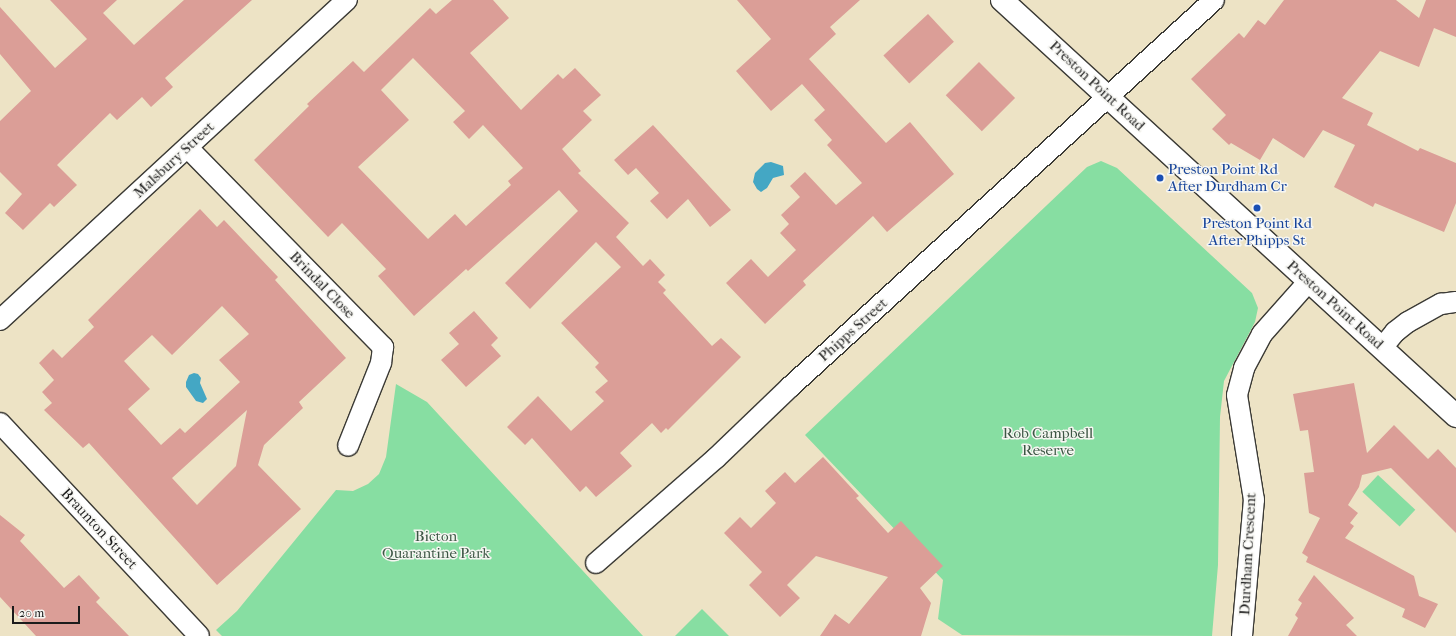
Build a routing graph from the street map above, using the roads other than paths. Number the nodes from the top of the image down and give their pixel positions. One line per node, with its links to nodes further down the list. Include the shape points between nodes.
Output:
1 (347, 0): 5 (street, Malsbury Street)
2 (1002, 0): 4 (main road, Preston Point Road)
3 (1214, 0): 4 (street, Phipps Street)
4 (1109, 96): 6 (main road, Preston Point Road); 13 (street, Phipps Street, via 790,387 716,458)
5 (188, 148): 8 (street, Malsbury Street); 12 (street, Brindal Close, via 383,347 381,362)
6 (1309, 281): 9 (main road, Preston Point Road); 15 (street, Durdham Crescent, via 1262,334 1244,368 1237,395 1254,500)
7 (1456, 302): 9 (street, via 1441,304 1408,322 1395,332)
8 (0, 320)
9 (1382, 348): 10 (main road, Preston Point Road)
10 (1456, 416)
11 (0, 423): 14 (street, Braunton Street)
12 (348, 446)
13 (596, 563)
14 (199, 636)
15 (1242, 636)

